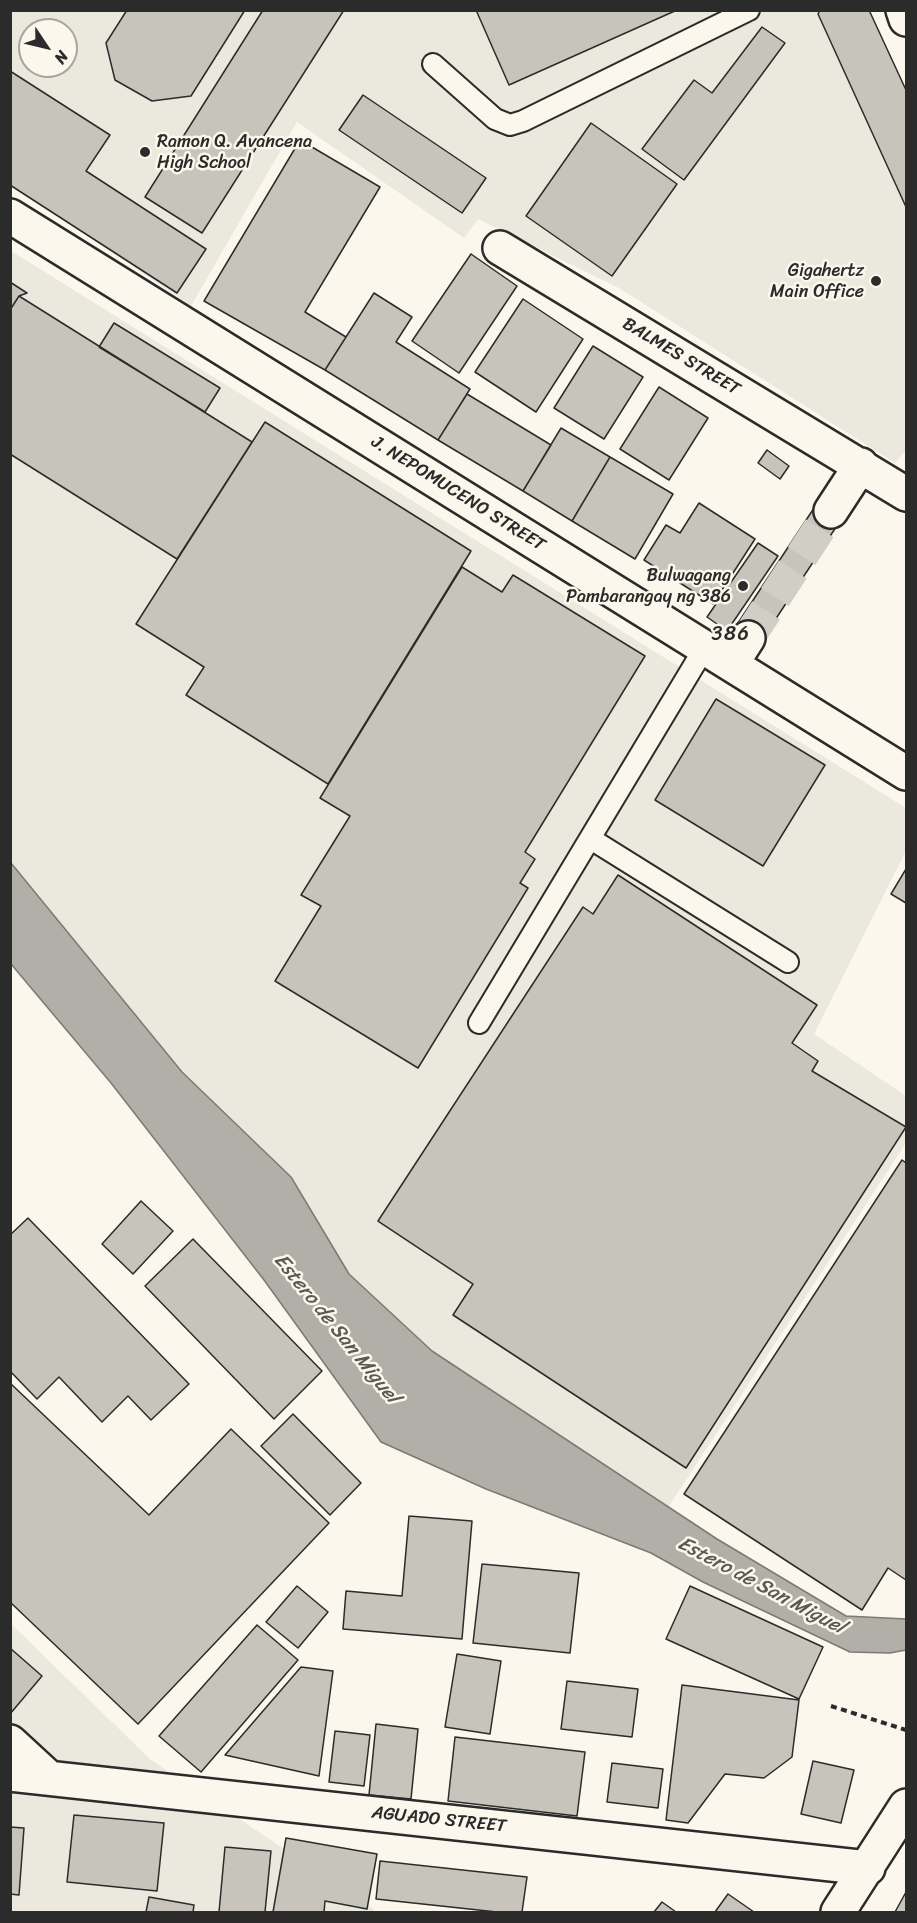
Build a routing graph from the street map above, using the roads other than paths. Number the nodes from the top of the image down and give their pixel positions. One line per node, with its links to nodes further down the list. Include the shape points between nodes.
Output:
1 (749, 10): 4 (lane, via 510,125 495,119)
2 (903, 10): 3 (street)
3 (906, 19)
4 (433, 64)
5 (10, 216): 10 (street, J. NEPOMUCENO STREET)
6 (500, 248): 7 (street, BALMES STREET)
7 (861, 465): 8 (street, BALMES STREET); 9 (street)
8 (906, 494)
9 (831, 511)
10 (728, 650): 11 (street, J. NEPOMUCENO STREET); 12 (lane)
11 (906, 773)
12 (591, 839): 13 (lane); 14 (lane)
13 (788, 962)
14 (479, 1023)
15 (10, 1742): 17 (street)
16 (10, 1774): 17 (street, AGUADO STREET)
17 (48, 1777): 19 (street, AGUADO STREET)
18 (906, 1806): 19 (street)
19 (868, 1868): 20 (street)
20 (838, 1912)

